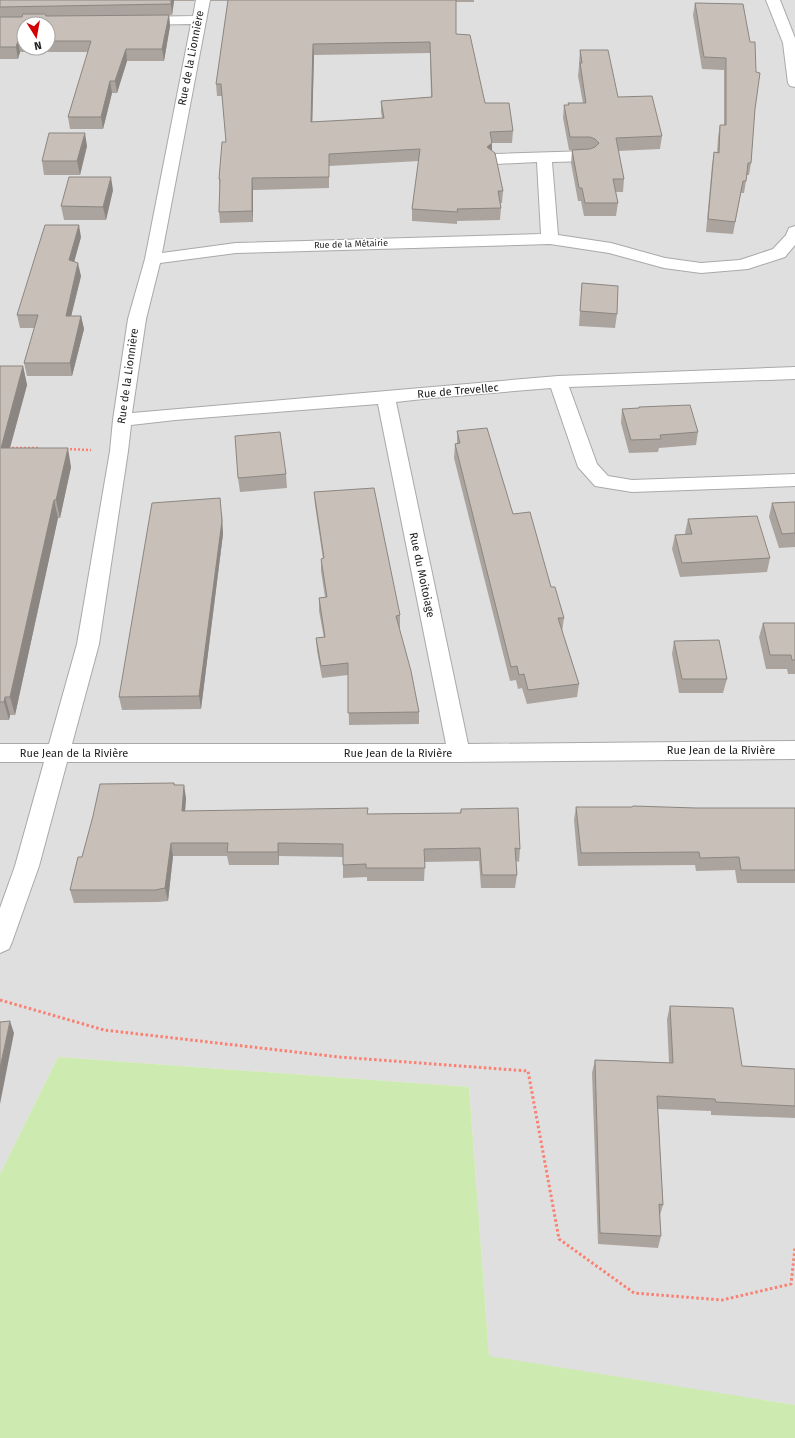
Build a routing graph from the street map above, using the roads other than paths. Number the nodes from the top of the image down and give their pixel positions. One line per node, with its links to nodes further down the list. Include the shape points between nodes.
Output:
1 (203, 0): 3 (street, Rue de la Lionnière)
2 (773, 0): 5 (street, via 790,43)
3 (198, 20): 4 (street); 11 (street, Rue de la Lionnière)
4 (129, 21)
5 (795, 83)
6 (588, 156): 7 (street)
7 (544, 158): 8 (street); 10 (street)
8 (496, 159)
9 (795, 231): 10 (street, Rue de la Métairie, via 794,236 779,253 742,265 701,268 664,262 612,248)
10 (550, 239): 11 (street, Rue de la Métairie, via 236,248)
11 (153, 259): 15 (street, Rue de la Lionnière, via 137,319)
12 (795, 373): 13 (street, Rue de Trevellec)
13 (558, 382): 14 (street, Rue de Trevellec); 16 (street, via 588,467 602,481 632,486)
14 (386, 398): 15 (street, Rue de Trevellec); 20 (street, Rue du Moitoiage)
15 (122, 420): 19 (street, Rue de la Lionnière, via 88,644)
16 (795, 480)
17 (795, 750): 20 (street, Rue Jean de la Rivière)
18 (0, 753): 19 (street, Rue Jean de la Rivière)
19 (59, 753): 20 (street, Rue Jean de la Rivière); 21 (street, Rue de la Lionnière, via 27,866)
20 (459, 753)
21 (0, 942)

